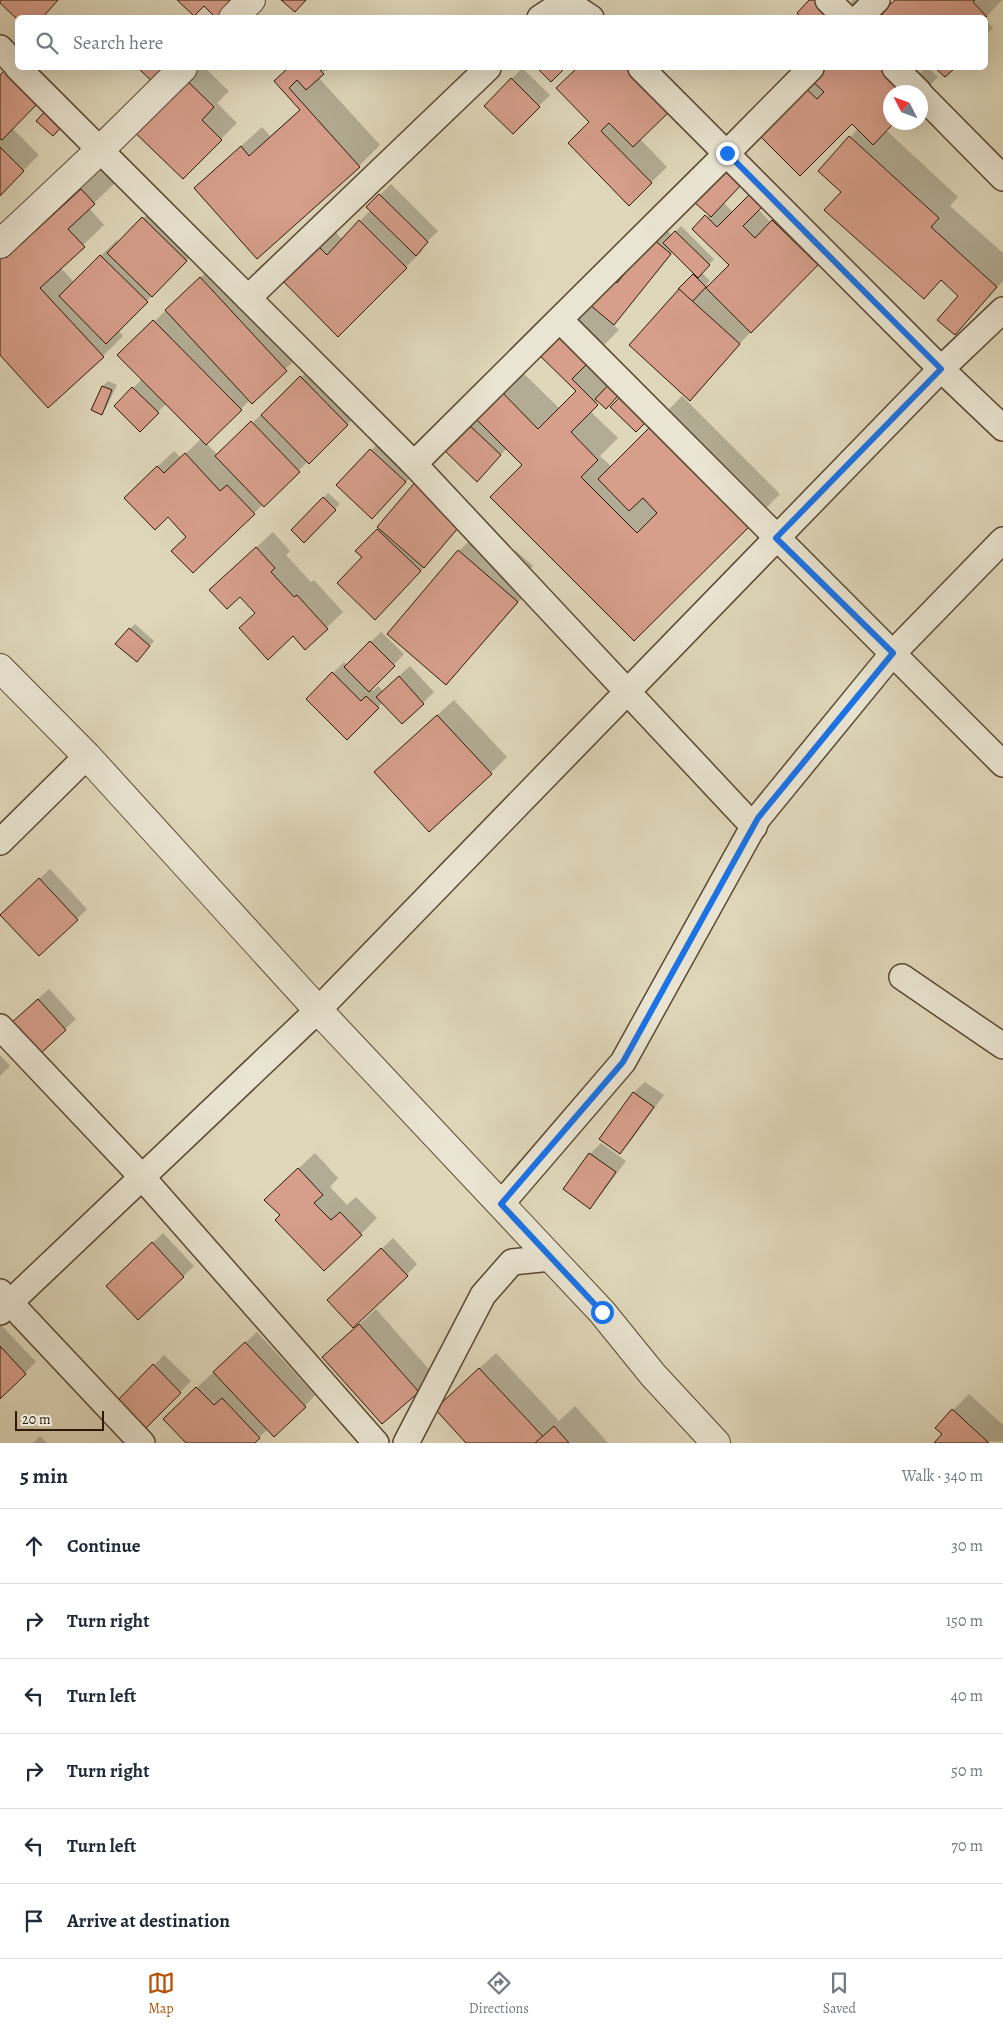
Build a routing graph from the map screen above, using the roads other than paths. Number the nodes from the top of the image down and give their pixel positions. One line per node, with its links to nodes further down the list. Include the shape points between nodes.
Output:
1 (251, 0): 4 (street)
2 (828, 0): 7 (street)
3 (877, 0): 8 (street)
4 (236, 15)
5 (544, 15): 6 (street, via 561,4 573,6)
6 (586, 15)
7 (843, 15)
8 (862, 15)
9 (0, 48): 10 (street)
10 (15, 64)
11 (21, 70): 19 (street)
12 (181, 70): 19 (street)
13 (486, 70): 23 (street)
14 (643, 70): 20 (street)
15 (808, 70): 20 (street)
16 (897, 70): 17 (street)
17 (912, 85)
18 (928, 101): 21 (street)
19 (100, 150): 22 (street); 23 (street)
20 (727, 153): 25 (street); 26 (street)
21 (1003, 178)
22 (0, 244)
23 (248, 298): 28 (street)
24 (1003, 310): 26 (street)
25 (560, 320): 28 (street); 29 (street)
26 (941, 369): 27 (street); 29 (street)
27 (1003, 428)
28 (414, 464): 33 (street)
29 (776, 538): 31 (street); 33 (street)
30 (1003, 540): 31 (street)
31 (893, 653): 35 (street); 36 (street)
32 (0, 668): 34 (street)
33 (626, 692): 36 (street); 39 (street)
34 (87, 756): 37 (street); 39 (street)
35 (1003, 764)
36 (754, 827): 43 (street, via 623,1062)
37 (0, 842)
38 (902, 977): 41 (street)
39 (318, 1010): 42 (street); 43 (street)
40 (0, 1027): 42 (street)
41 (1003, 1046)
42 (141, 1176): 45 (street); 47 (street)
43 (501, 1204): 44 (street)
44 (551, 1258): 48 (street, via 512,1262 483,1296); 49 (street)
45 (3, 1302): 46 (street)
46 (142, 1443)
47 (376, 1443)
48 (406, 1443)
49 (716, 1443)

